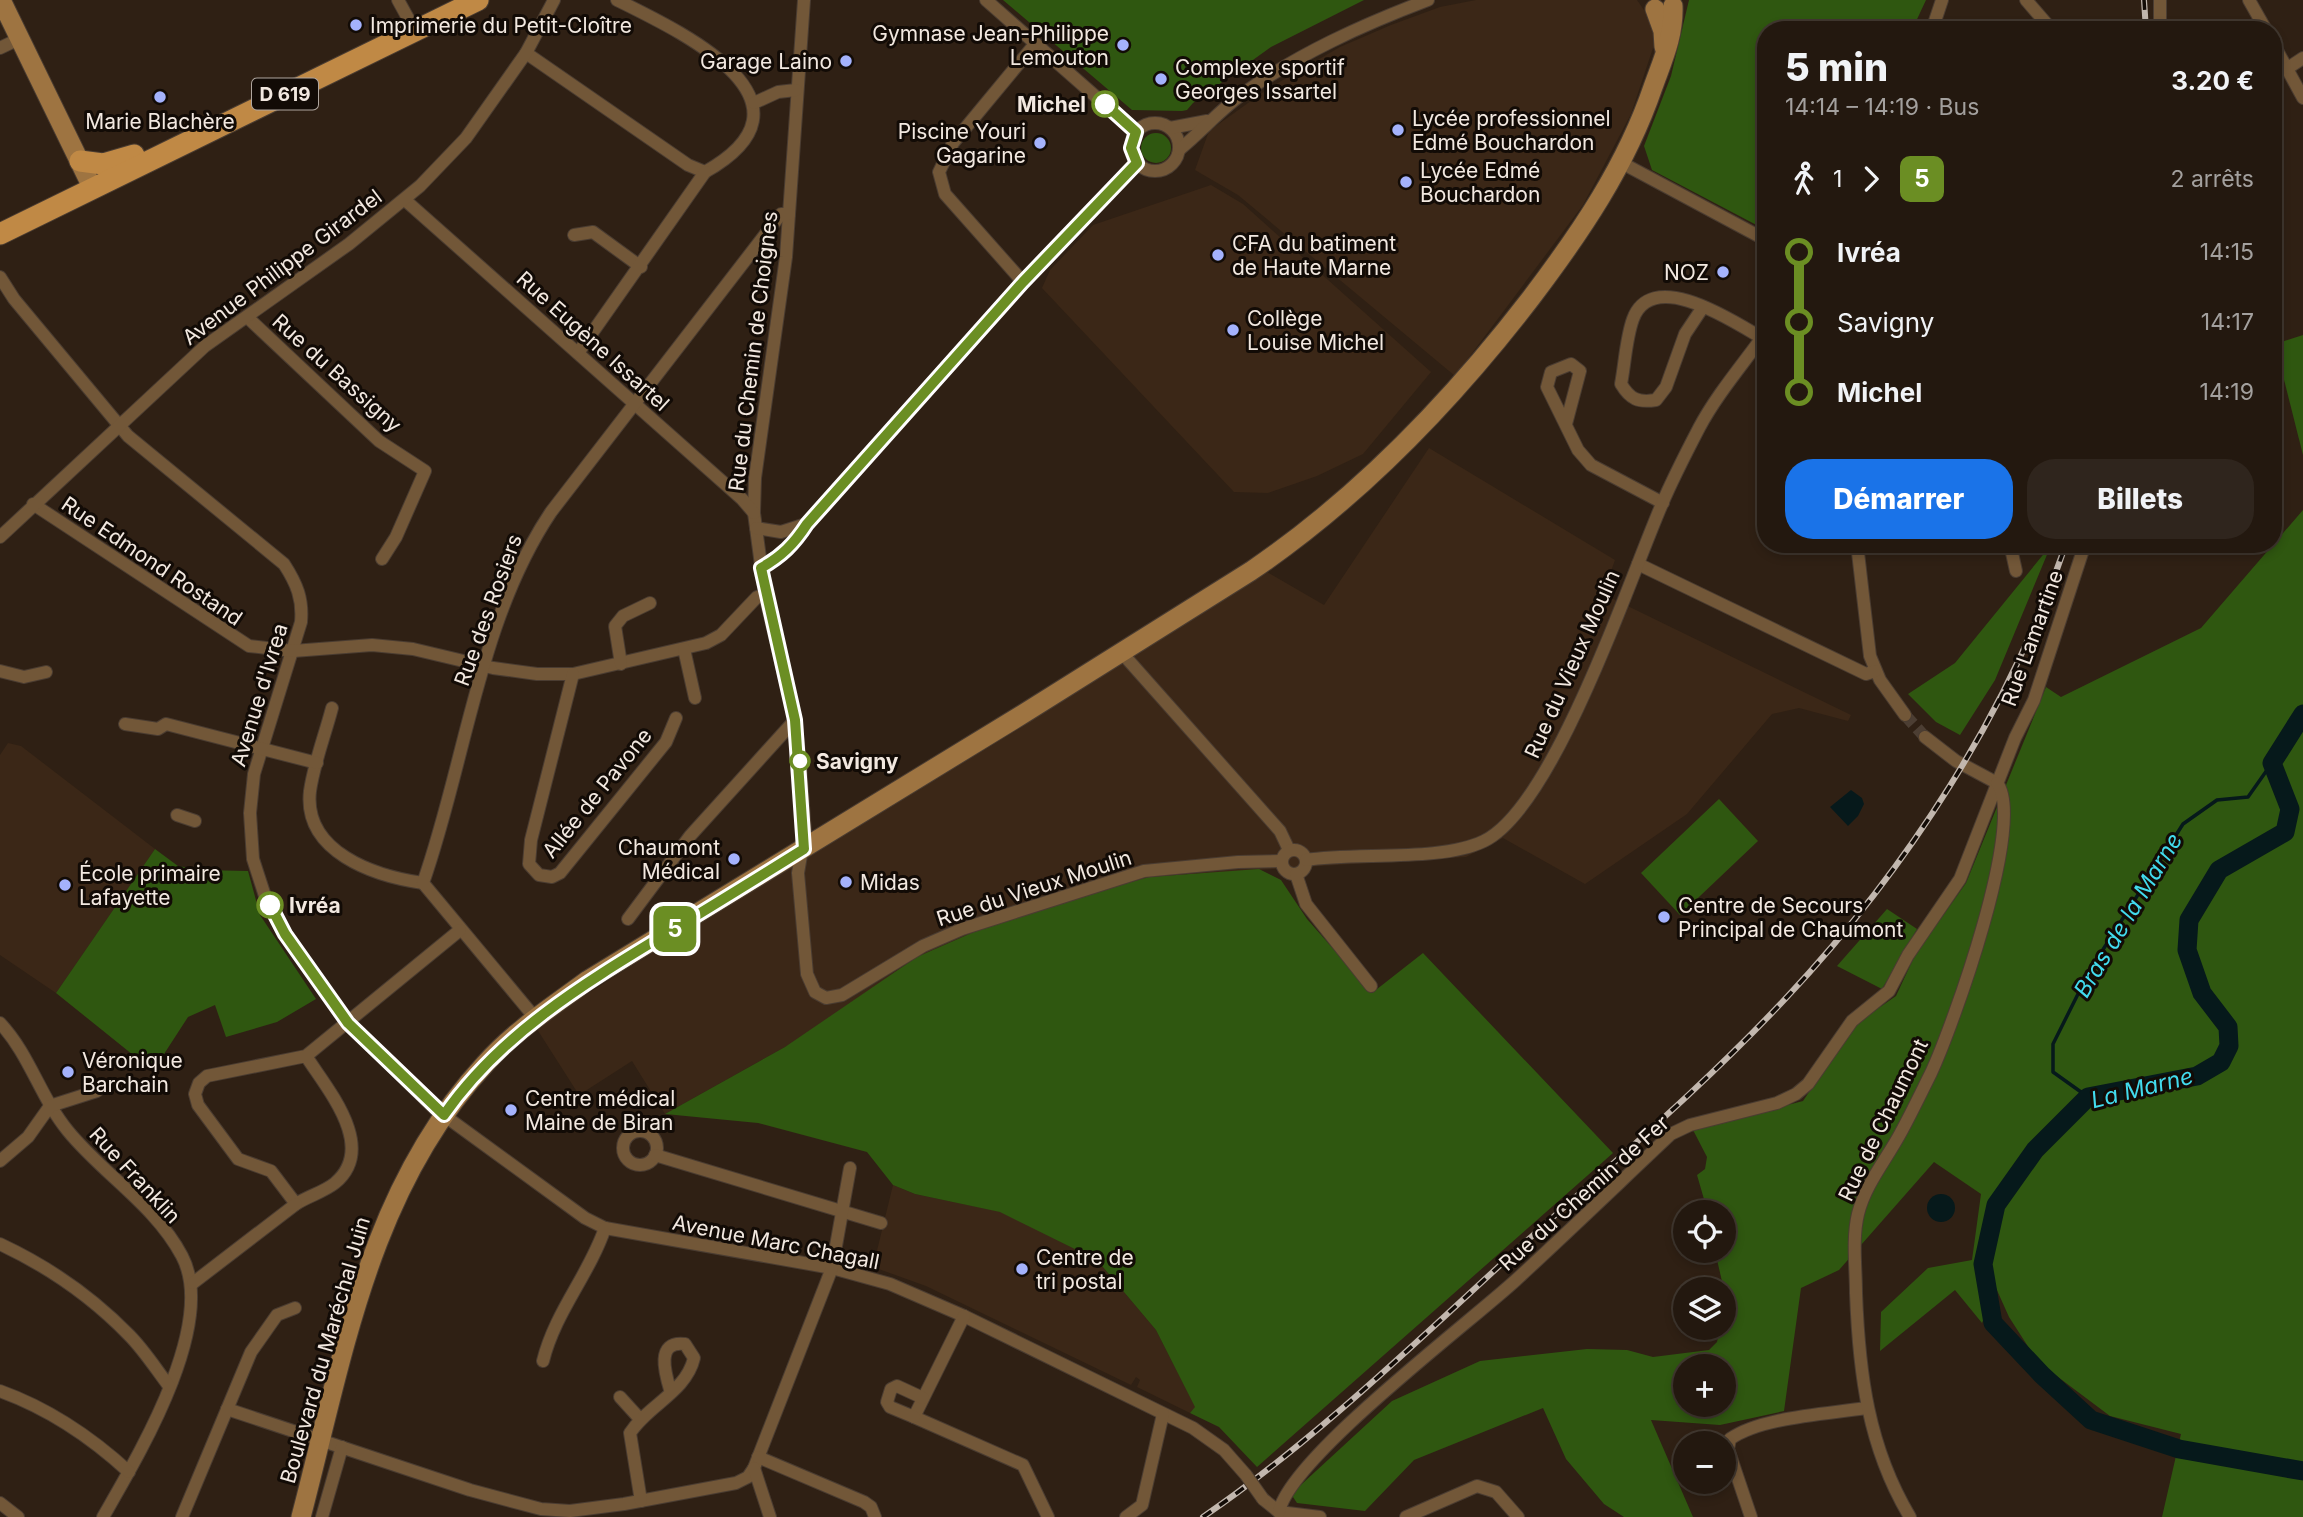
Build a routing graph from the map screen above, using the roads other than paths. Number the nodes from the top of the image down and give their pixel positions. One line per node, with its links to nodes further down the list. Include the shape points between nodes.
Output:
1 (1, 0): 19 (street)
2 (398, 0): 18 (street)
3 (478, 0): 18 (main road, D 619)
4 (554, 0): 22 (street, Avenue Philippe Girardel)
5 (617, 0): 28 (street, via 683,34 726,65 747,87)
6 (804, 0): 26 (street, Rue du Chemin de Choignes)
7 (986, 0): 20 (street)
8 (1428, 0): 29 (street, via 1364,24 1313,51)
9 (1942, 0): 14 (street)
10 (2026, 0): 15 (street)
11 (2160, 0): 16 (street)
12 (2249, 0): 17 (street)
13 (1663, 4): 36 (street, Boulevard du Maréchal Juin, via 1665,55)
14 (1935, 21)
15 (2044, 21)
16 (2160, 21)
17 (2261, 21)
18 (415, 31): 33 (main road, D 619)
19 (21, 38): 21 (street); 34 (street)
20 (1035, 44): 31 (street); 46 (street, via 953,143 939,172 945,194)
21 (0, 48)
22 (526, 53): 37 (street, via 688,165); 39 (street, Avenue Philippe Girardel, via 466,138)
23 (2282, 58): 25 (street)
24 (2303, 58): 25 (street)
25 (2288, 68): 27 (street)
26 (796, 90): 28 (street); 40 (street, Rue du Chemin de Choignes)
27 (2303, 98)
28 (754, 103): 37 (street, via 749,135 736,153)
29 (1211, 119): 30 (street); 32 (street)
30 (1170, 128): 31 (street, via 1156,123); 32 (street)
31 (1136, 132): 35 (street, via 1131,148)
32 (1180, 149): 35 (street, via 1174,163 1162,171 1149,171)
33 (164, 152): 34 (main road, via 103,164); 38 (main road, D 619)
34 (80, 161): 38 (street)
35 (1137, 163): 46 (street)
36 (1622, 163): 43 (street); 74 (street, Boulevard du Maréchal Juin, via 1598,206 1506,331 1419,430 1280,551)
37 (705, 172): 44 (street)
38 (92, 187): 41 (main road, D 619)
39 (405, 200): 48 (street, Avenue Philippe Girardel); 51 (street, Rue Eugène Issartel)
40 (789, 214): 52 (street, Rue des Rosiers, via 781,214); 57 (street, Rue du Chemin de Choignes)
41 (0, 234)
42 (574, 235): 44 (street, via 593,232)
43 (1757, 235)
44 (641, 267): 51 (street)
45 (0, 277): 54 (street, Avenue d'Ivrea)
46 (1023, 282): 58 (street)
47 (1703, 307): 47 (street, via 1670,295 1649,299 1641,306 1633,318 1621,384 1628,395 1642,402 1656,400 1666,387 1685,334); 49 (street)
48 (247, 317): 54 (street, Avenue Philippe Girardel, via 205,345); 66 (street, Rue du Bassigny, via 379,441 425,471)
49 (1757, 332)
50 (1757, 345): 55 (street, Rue du Vieux Moulin, via 1700,425)
51 (578, 353): 52 (street, Rue Eugène Issartel)
52 (634, 404): 57 (street, Rue Eugène Issartel); 76 (street, Rue des Rosiers, via 533,538)
53 (1566, 425): 55 (street, via 1591,465)
54 (119, 426): 56 (street, Avenue Philippe Girardel); 73 (street, Avenue d'Ivrea, via 284,564 301,598 301,622)
55 (1663, 503): 67 (street, Rue du Vieux Moulin)
56 (33, 504): 61 (street, Avenue Philippe Girardel); 73 (street, Rue Edmond Rostand, via 240,643)
57 (754, 513): 59 (street, Rue du Chemin de Choignes)
58 (807, 524): 60 (street); 62 (street)
59 (756, 528): 60 (street); 68 (street, Rue du Chemin de Choignes)
60 (781, 532): 62 (street)
61 (0, 537)
62 (789, 547): 68 (street)
63 (1858, 553): 79 (street)
64 (2012, 553): 69 (street)
65 (2082, 553): 90 (street, Rue Lamartine, via 2034,701)
66 (382, 559)
67 (1638, 564): 79 (street, via 1866,674); 95 (street, Rue du Vieux Moulin, via 1545,774 1500,832 1460,850)
68 (761, 568): 70 (street, Rue du Chemin de Choignes)
69 (2016, 571)
70 (765, 595): 72 (street, Rue Edmond Rostand, via 747,606 721,635); 85 (street, Rue du Chemin de Choignes)
71 (650, 603): 75 (street, via 623,616 615,626)
72 (684, 649): 75 (street, Rue Edmond Rostand); 81 (street)
73 (293, 652): 76 (street, Rue Edmond Rostand, via 372,645 413,649); 88 (street, Avenue d'Ivrea)
74 (1122, 653): 93 (street, Boulevard du Maréchal Juin); 94 (street, via 1280,831)
75 (621, 664): 80 (street, Rue Edmond Rostand)
76 (485, 666): 80 (street, Rue Edmond Rostand, via 518,673); 98 (street, Rue des Rosiers)
77 (0, 671): 78 (street, via 24,677)
78 (46, 671)
79 (1875, 671): 83 (street)
80 (573, 674): 84 (street, Allée de Pavone, via 531,840 529,864 539,876 560,873 666,743)
81 (695, 698)
82 (332, 708): 89 (street)
83 (1905, 715)
84 (676, 718)
85 (795, 720): 93 (street, Rue du Chemin de Choignes); 99 (street, via 690,836)
86 (125, 724): 88 (street, via 158,729 166,724)
87 (1925, 737): 90 (street, via 1956,761)
88 (260, 748): 89 (street); 105 (street, Avenue d'Ivrea, via 250,813 253,859 285,934)
89 (317, 763): 98 (street, via 310,808 324,842 355,862)
90 (1997, 783): 128 (street, Rue de Chaumont, via 2004,796 2001,848 1983,927 1932,1071 1857,1216 1857,1302); 139 (street, Rue du Chemin de Fer, via 1960,879 1889,991 1852,1021 1808,1084 1787,1100 1671,1134 1514,1281 1344,1429 1293,1481)
91 (177, 815): 92 (street)
92 (195, 821)
93 (804, 849): 102 (street, Rue du Chemin de Choignes, via 799,873 807,974); 103 (street, Boulevard du Maréchal Juin, via 588,980)
94 (1289, 850): 95 (street, via 1300,851); 96 (street)
95 (1306, 860): 97 (street)
96 (1281, 861): 97 (street, via 1285,871); 102 (street, Rue du Vieux Moulin, via 1144,871 962,929 923,946 842,995 826,998)
97 (1296, 874): 101 (street, via 1306,904)
98 (423, 883): 100 (street)
99 (628, 919)
100 (460, 930): 103 (street); 105 (street)
101 (1371, 985)
102 (815, 992)
103 (536, 1019): 109 (street, Boulevard du Maréchal Juin, via 487,1061)
104 (0, 1023): 108 (street, Rue Franklin, via 23,1053)
105 (348, 1023): 106 (street); 109 (street, Avenue d'Ivrea)
106 (306, 1056): 113 (street, via 347,1121 352,1147 347,1169 334,1184); 113 (street, via 207,1076 195,1094 198,1105 238,1159 271,1171)
107 (97, 1091): 108 (street)
108 (50, 1106): 111 (street, via 28,1137); 119 (street, Rue Franklin, via 83,1149 149,1212 181,1255)
109 (444, 1115): 116 (street, Avenue Marc Chagall); 133 (street, Boulevard du Maréchal Juin, via 419,1151 384,1222)
110 (655, 1156): 114 (street)
111 (0, 1161)
112 (850, 1168): 114 (street)
113 (296, 1204): 119 (street)
114 (842, 1211): 115 (street); 118 (street)
115 (881, 1223)
116 (605, 1228): 118 (street, Avenue Marc Chagall); 122 (street, via 552,1327)
117 (0, 1244): 123 (street, via 84,1296 129,1335)
118 (832, 1268): 121 (street, Avenue Marc Chagall, via 890,1284); 135 (street)
119 (193, 1283): 123 (street, via 193,1304)
120 (295, 1308): 129 (street, via 277,1315 260,1339)
121 (964, 1316): 127 (street); 130 (street, Avenue Marc Chagall)
122 (543, 1361)
123 (169, 1386): 136 (street)
124 (0, 1391): 136 (street, via 61,1419 98,1443)
125 (671, 1393): 132 (street)
126 (620, 1397): 132 (street)
127 (923, 1398): 131 (street); 131 (street, via 897,1386 891,1389 890,1407)
128 (1866, 1408): 153 (street, via 1769,1424 1741,1431 1730,1439 1728,1449); 154 (street, Rue de Chaumont, via 1877,1446)
129 (227, 1409): 133 (street); 143 (street)
130 (1163, 1414): 139 (street, Avenue Marc Chagall, bridge, via 1214,1442); 149 (street, via 1142,1505)
131 (915, 1417): 148 (street, via 1027,1469)
132 (640, 1419): 137 (street, via 630,1433)
133 (322, 1438): 134 (street); 144 (street, Boulevard du Maréchal Juin)
134 (342, 1447): 140 (street); 145 (street)
135 (756, 1463): 137 (street, via 748,1477 726,1486); 146 (street); 147 (street, via 864,1503)
136 (129, 1472): 142 (street)
137 (641, 1501): 140 (street)
138 (0, 1503): 141 (street)
139 (1279, 1512): 150 (street)
140 (540, 1513)
141 (18, 1517)
142 (103, 1517)
143 (182, 1517)
144 (300, 1517)
145 (322, 1517)
146 (770, 1517)
147 (875, 1517)
148 (1048, 1517)
149 (1126, 1517)
150 (1320, 1517)
151 (1406, 1517): 152 (street, via 1477,1486 1496,1492)
152 (1518, 1517)
153 (1751, 1517)
154 (1910, 1517)

